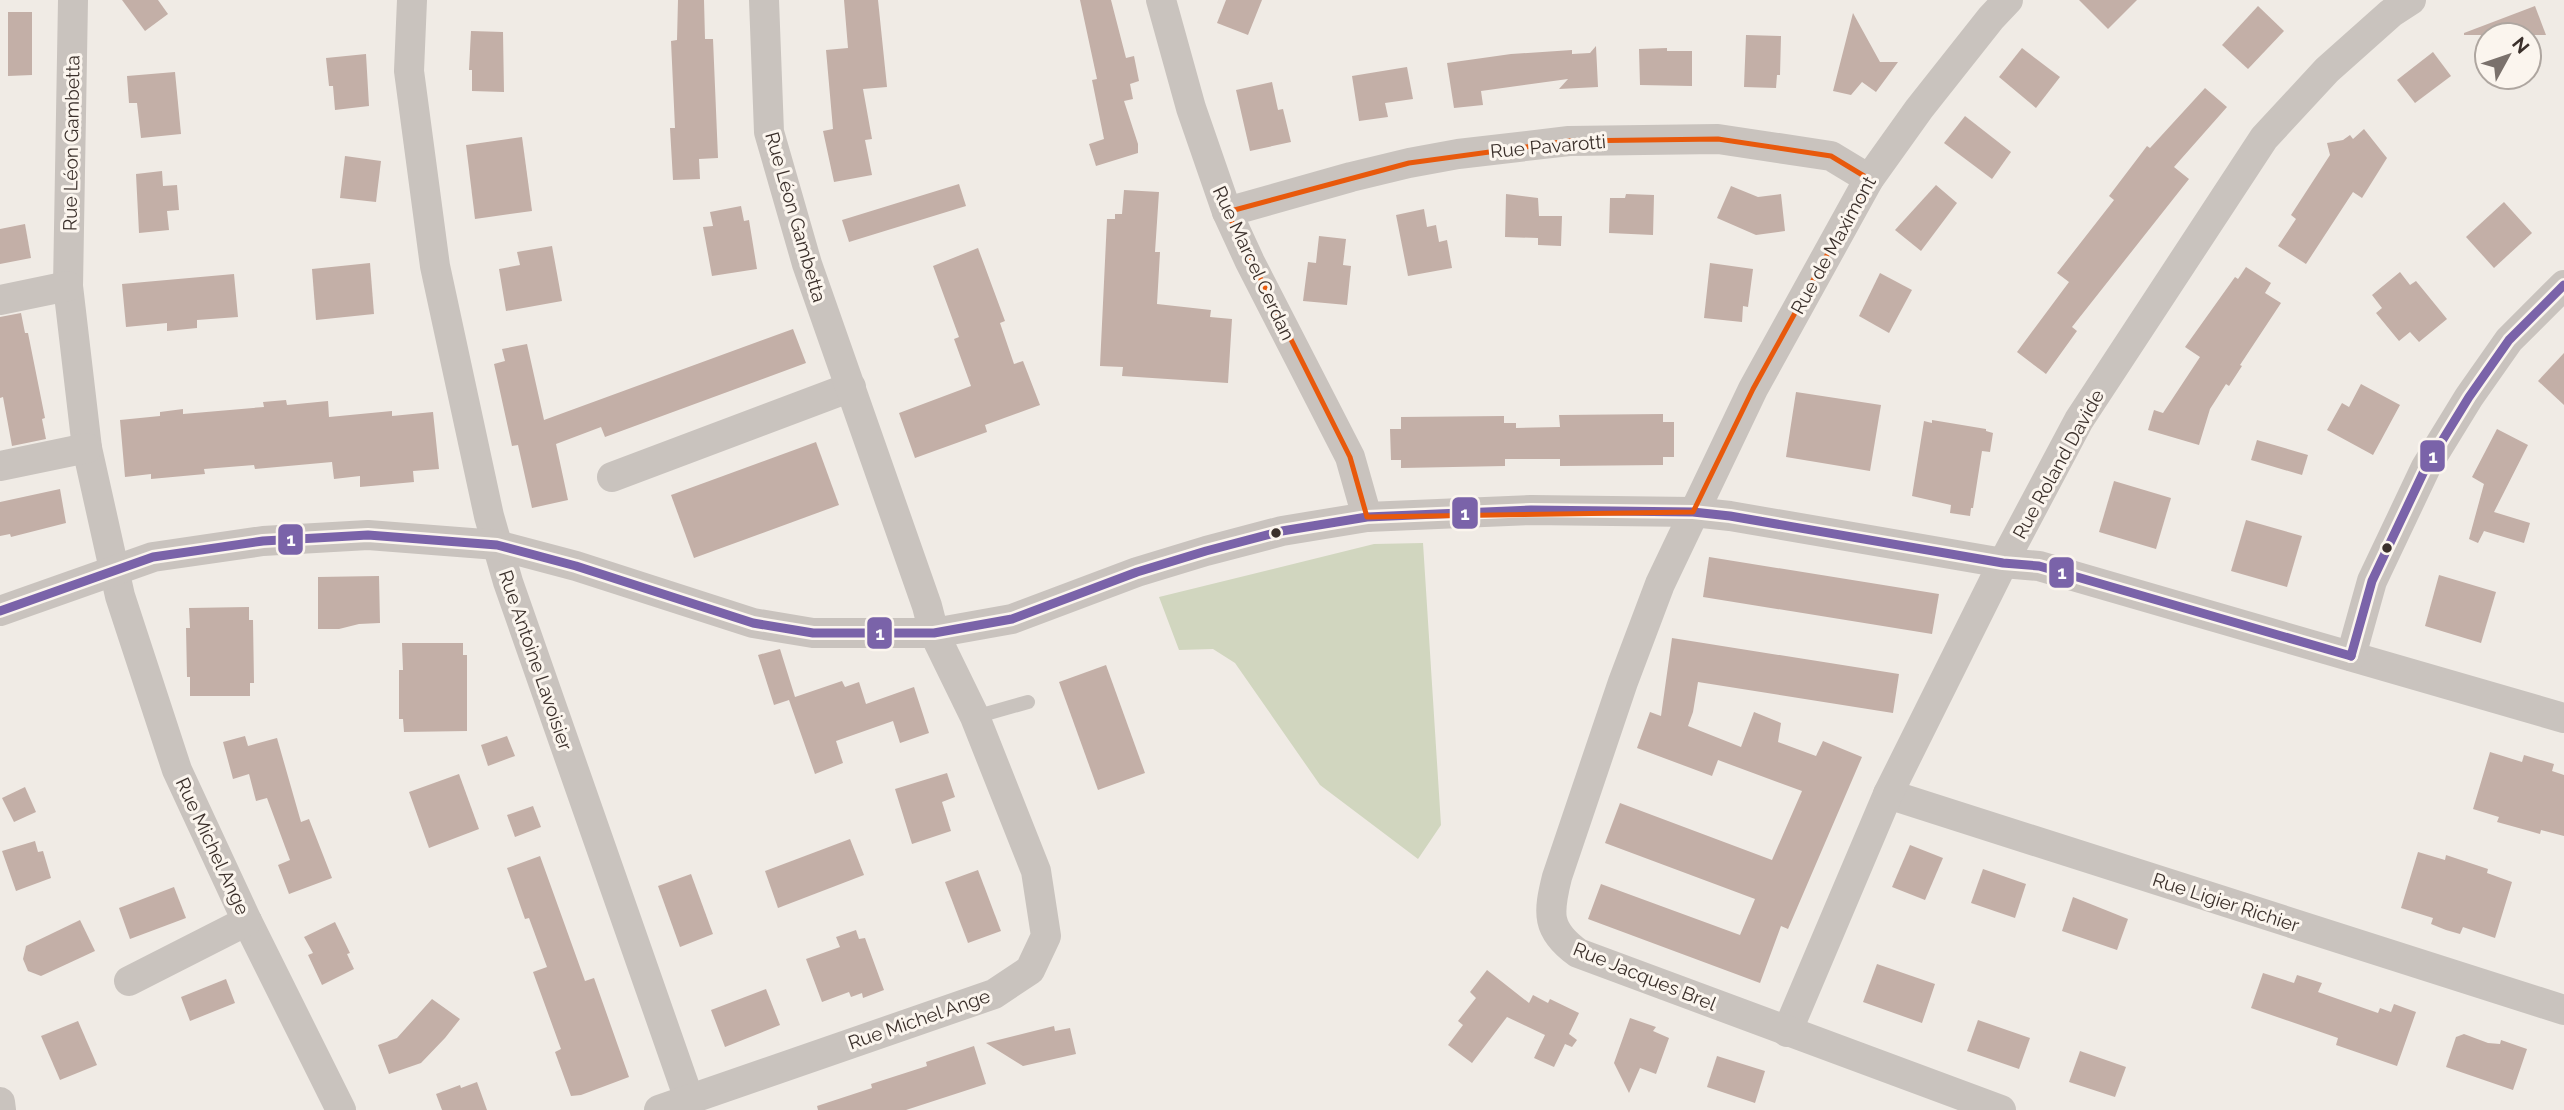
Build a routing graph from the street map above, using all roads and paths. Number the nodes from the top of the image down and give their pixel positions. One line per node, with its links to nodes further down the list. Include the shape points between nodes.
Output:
1 (73, 0): 10 (street, Rue Léon Gambetta)
2 (412, 0): 18 (street, Rue Antoine Lavoisier, via 409,71 435,266)
3 (764, 0): 12 (street, Rue Léon Gambetta, via 769,132 807,264)
4 (1161, 0): 8 (street, Rue Marcel Cerdan)
5 (2008, 0): 7 (street, Rue de Maximont)
6 (2411, 0): 19 (street, Rue Roland Davide, via 2327,70 2264,138 2079,420)
7 (1869, 179): 8 (street, Rue Pavarotti, via 1831,156 1718,139 1569,141 1409,163); 16 (street, Rue de Maximont, via 1753,389)
8 (1227, 212): 17 (street, Rue Marcel Cerdan, via 1350,457)
9 (2564, 285): 23 (street, via 2509,340 2426,467 2372,581)
10 (68, 286): 11 (street); 13 (street, Rue Léon Gambetta)
11 (0, 299)
12 (850, 387): 15 (street); 22 (street, Rue Léon Gambetta)
13 (87, 447): 14 (street); 20 (street, Rue Léon Gambetta)
14 (0, 466)
15 (612, 477)
16 (1693, 512): 17 (street, via 1531,510); 19 (street); 31 (street, Rue Jacques Brel, via 1660,583 1556,877 1550,905 1552,925 1562,942 1578,953)
17 (1367, 517): 22 (street, via 1282,531 1137,572 1013,619)
18 (497, 545): 20 (street, via 368,535 263,541 153,557); 22 (street, via 753,623 813,633); 32 (street, Rue Antoine Lavoisier)
19 (2003, 563): 23 (street, via 2039,566); 27 (street, Rue Roland Davide)
20 (114, 571): 21 (street); 28 (street, Rue Michel Ange, via 177,770)
21 (0, 611)
22 (934, 633): 25 (street, Rue Michel Ange)
23 (2351, 656): 26 (street)
24 (1028, 702): 25 (lane)
25 (975, 717): 32 (street, Rue Michel Ange, via 1036,871 1046,936 1030,970 994,994)
26 (2564, 718)
27 (1888, 794): 30 (street, Rue Ligier Richier); 31 (street, Rue Roland Davide)
28 (247, 921): 29 (street); 35 (street, Rue Michel Ange)
29 (129, 981)
30 (2564, 1010)
31 (1787, 1032): 37 (street, Rue Jacques Brel)
32 (689, 1099): 36 (street, Rue Michel Ange)
33 (0, 1102): 34 (street)
34 (1, 1110)
35 (341, 1110)
36 (659, 1110)
37 (2001, 1110)

